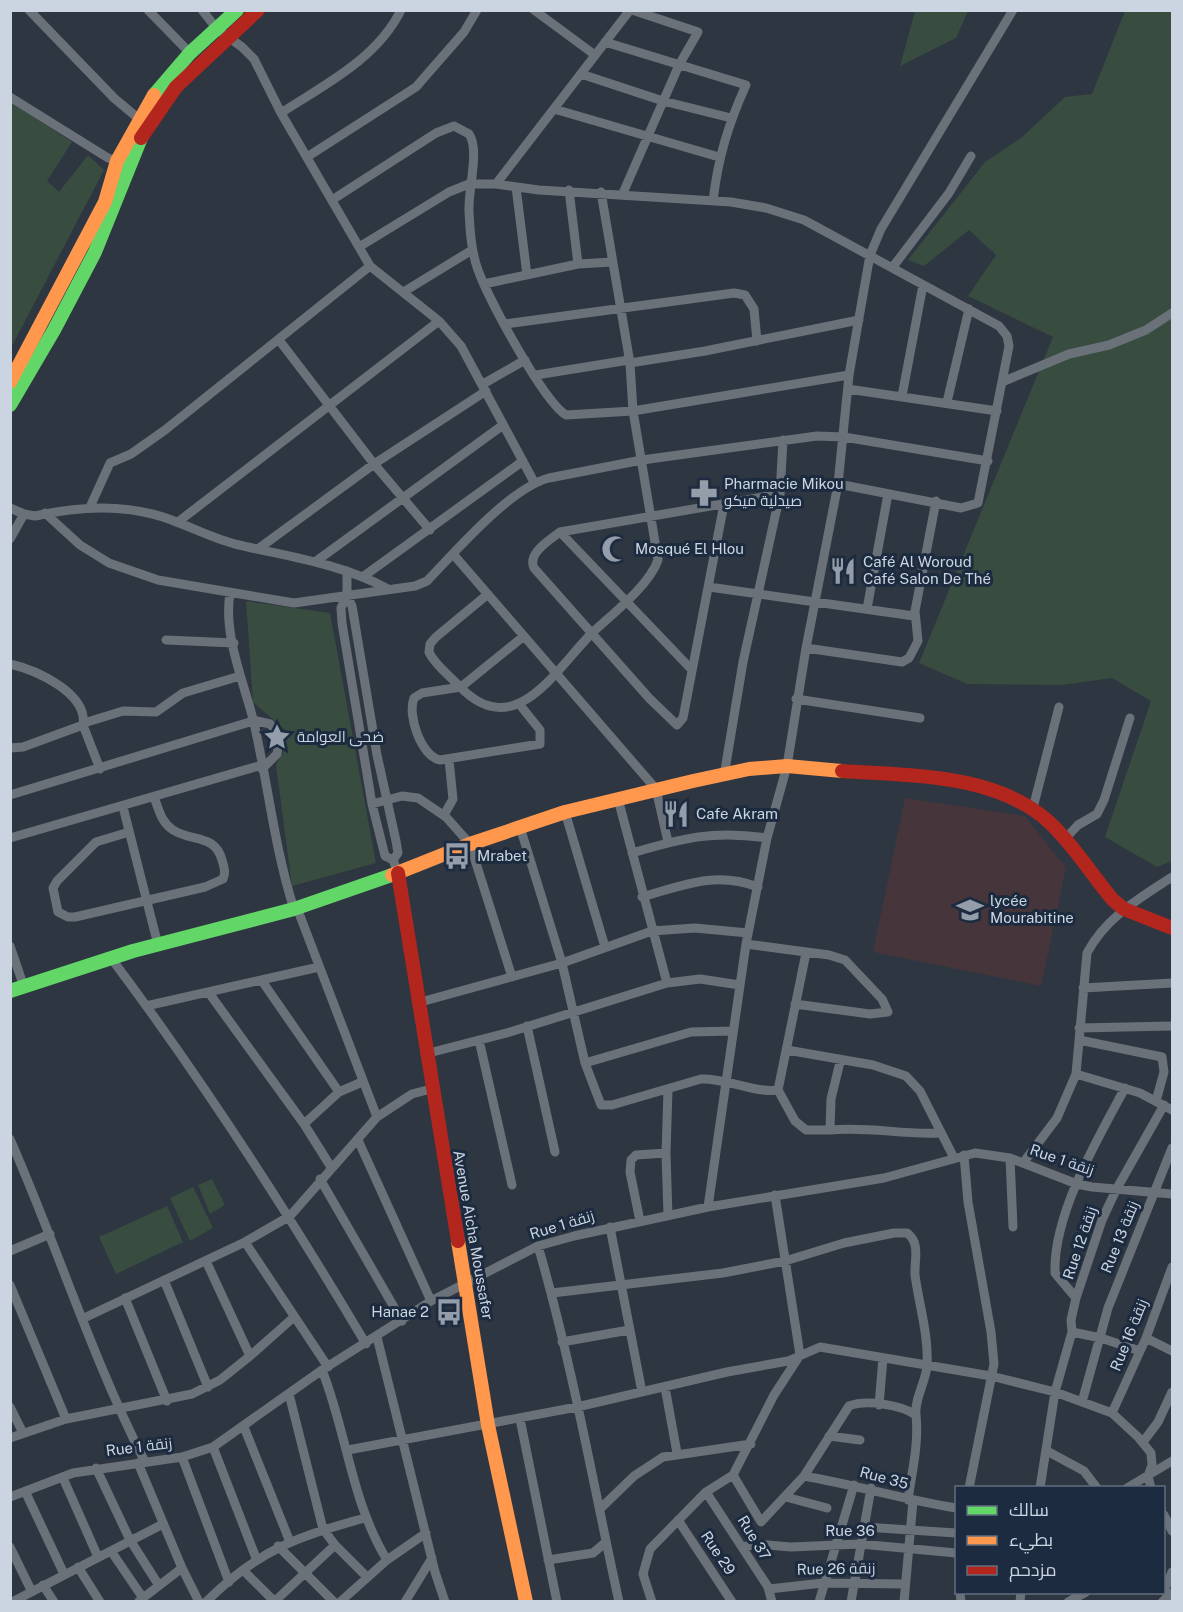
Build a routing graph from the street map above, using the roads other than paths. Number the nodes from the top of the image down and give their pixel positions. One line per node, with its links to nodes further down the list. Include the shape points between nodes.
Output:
1 (148, 10): 14 (street)
2 (202, 10): 11 (street)
3 (237, 10): 11 (street)
4 (258, 10): 12 (street)
5 (401, 10): 21 (street, via 369,50 336,80)
6 (477, 10): 26 (street, via 458,40 416,87)
7 (534, 10): 15 (street)
8 (631, 10): 13 (street); 16 (street, via 698,32)
9 (1013, 10): 39 (street, via 881,229)
10 (32, 11): 23 (street)
11 (217, 29): 12 (street); 14 (street)
12 (229, 38): 21 (street, via 254,59); 67 (street, via 182,81 152,118 131,157 118,199 86,267)
13 (606, 42): 15 (street); 16 (street)
14 (190, 53): 23 (street)
15 (595, 55): 17 (street)
16 (680, 65): 19 (street); 22 (street, via 746,85)
17 (581, 74): 19 (street); 20 (street)
18 (10, 97): 28 (street)
19 (663, 101): 22 (street); 24 (street)
20 (554, 109): 24 (street); 30 (street)
21 (281, 113): 26 (street)
22 (731, 118): 27 (street)
23 (139, 119): 28 (street)
24 (648, 136): 27 (street); 34 (street)
25 (971, 156): 43 (street, via 949,193)
26 (307, 157): 35 (street)
27 (718, 157): 36 (street)
28 (117, 161): 60 (street, via 105,202)
29 (469, 184): 30 (street); 35 (street, via 474,144 469,134 454,126 423,140); 37 (street); 38 (street)
30 (496, 184): 31 (street)
31 (516, 187): 32 (street); 44 (street)
32 (569, 190): 33 (street); 41 (street)
33 (601, 192): 34 (street); 40 (street)
34 (623, 193): 36 (street)
35 (332, 200): 37 (street)
36 (713, 201): 39 (street, via 793,216)
37 (359, 247): 42 (street)
38 (472, 250): 45 (street); 47 (street)
39 (870, 255): 43 (street); 51 (street)
40 (612, 262): 41 (street); 48 (street)
41 (578, 264): 44 (street)
42 (370, 266): 47 (street); 54 (street)
43 (892, 268): 46 (street)
44 (527, 275): 45 (street)
45 (484, 284): 53 (street)
46 (923, 285): 49 (street); 64 (street)
47 (405, 291): 52 (street)
48 (619, 309): 53 (street); 55 (street, via 710,294 741,293 752,304); 57 (street)
49 (969, 309): 61 (street, via 999,326 1007,336); 65 (street)
50 (1173, 313): 61 (street, via 1109,345 1063,356)
51 (859, 320): 55 (street); 59 (street)
52 (439, 321): 62 (street, via 461,346); 66 (street)
53 (504, 324): 56 (street)
54 (279, 340): 66 (street); 84 (street, via 165,430 131,454 110,463)
55 (757, 341): 57 (street)
56 (525, 360): 58 (street); 62 (street)
57 (629, 362): 58 (street); 68 (street)
58 (536, 375): 68 (street, via 549,398 566,415)
59 (849, 375): 63 (street); 68 (street)
60 (10, 382)
61 (1002, 382): 69 (street)
62 (484, 387): 70 (street); 76 (street)
63 (848, 389): 64 (street); 71 (street)
64 (903, 396): 65 (street)
65 (947, 402): 69 (street)
66 (330, 403): 76 (street); 89 (street)
67 (10, 405)
68 (633, 411): 73 (street)
69 (997, 411): 75 (street)
70 (503, 424): 74 (street); 81 (street)
71 (844, 437): 72 (street); 75 (street); 78 (street)
72 (783, 440): 73 (street); 79 (street)
73 (642, 460): 77 (street); 88 (street)
74 (523, 461): 77 (street); 90 (street)
75 (988, 461): 82 (street, via 978,503 967,508)
76 (374, 465): 81 (street); 93 (street)
77 (534, 482): 94 (street)
78 (838, 484): 80 (street); 105 (street)
79 (780, 494): 83 (street); 103 (street)
80 (888, 494): 82 (street); 106 (street)
81 (403, 498): 90 (street); 95 (street)
82 (936, 501): 107 (street)
83 (724, 504): 88 (street); 98 (street)
84 (90, 507): 86 (street); 89 (street, via 127,509)
85 (10, 508): 87 (street)
86 (45, 513): 87 (street); 100 (street, via 80,545 110,563 158,580)
87 (24, 514): 92 (street)
88 (652, 516): 91 (street); 104 (street, via 658,560 653,572)
89 (178, 522): 93 (street, via 206,536)
90 (430, 530): 97 (street)
91 (560, 532): 104 (street); 108 (street, via 533,555 532,563)
92 (10, 539)
93 (258, 549): 95 (street)
94 (453, 554): 99 (street, via 427,580 415,586); 101 (street)
95 (315, 562): 96 (street)
96 (347, 571): 97 (street); 102 (street)
97 (364, 576): 99 (street)
98 (709, 588): 103 (street); 114 (street)
99 (388, 589): 102 (street)
100 (231, 593): 102 (street, via 294,603); 111 (street, via 228,611)
101 (488, 594): 109 (street); 117 (street, via 430,644 431,656)
102 (347, 595): 135 (street); 136 (street, via 341,608)
103 (758, 595): 105 (street); 130 (street)
104 (625, 602): 108 (street); 114 (street)
105 (814, 602): 106 (street); 112 (street)
106 (867, 609): 107 (street)
107 (914, 616): 112 (street, via 918,640 906,661)
108 (592, 634): 114 (street, via 676,725 682,721); 115 (street)
109 (524, 636): 115 (street); 117 (street)
110 (166, 640): 111 (street)
111 (234, 643): 116 (street)
112 (806, 648): 118 (street)
113 (10, 664): 124 (street, via 50,679 65,690 75,701)
114 (692, 670)
115 (556, 671): 119 (street); 131 (street)
116 (240, 676): 123 (street); 124 (street, via 183,693 156,712 123,711)
117 (460, 687): 119 (street, via 479,703 496,709); 126 (street, via 422,693 413,701 414,719 426,752 434,759)
118 (796, 699): 121 (street); 127 (street)
119 (520, 705): 126 (street, via 540,730 540,744)
120 (1059, 707): 138 (street)
121 (920, 718)
122 (1130, 718): 145 (street, via 1104,800 1096,814)
123 (253, 721): 128 (street); 128 (street, via 270,724 280,735 277,754); 129 (street)
124 (84, 724): 125 (street, via 23,747); 129 (street)
125 (10, 748)
126 (449, 760): 140 (street, via 453,799)
127 (787, 766): 130 (street); 138 (street, via 974,785 1014,797); 144 (street)
128 (262, 767): 133 (street); 154 (street, via 285,880)
129 (100, 769): 132 (street)
130 (724, 776): 131 (street)
131 (656, 789): 134 (street); 146 (street)
132 (10, 795)
133 (154, 797): 137 (street); 153 (street, via 168,826 213,844 222,857 225,872 223,879 214,884)
134 (618, 800): 139 (street); 148 (street)
135 (387, 801): 136 (street); 140 (street, via 409,796); 149 (street, via 398,853)
136 (372, 804): 149 (street, via 385,855)
137 (123, 807): 142 (street); 143 (street)
138 (1033, 808): 145 (street)
139 (566, 812): 141 (street); 162 (street)
140 (444, 815): 147 (street)
141 (520, 827): 147 (street); 165 (street)
142 (129, 832): 153 (street); 153 (street, via 96,842 75,861 53,888 56,907 62,915 75,917)
143 (10, 838)
144 (767, 838): 146 (street, via 716,833); 151 (street)
145 (1064, 840): 155 (street, via 1103,890)
146 (668, 842): 148 (street)
147 (470, 844): 149 (street); 167 (street)
148 (632, 853): 152 (street)
149 (395, 866): 154 (street); 175 (street, Avenue Aicha Moussafer)
150 (1173, 877): 155 (street)
151 (758, 887): 152 (street, via 733,880 704,879); 158 (street)
152 (642, 897): 157 (street)
153 (147, 900): 160 (street)
154 (295, 908): 160 (street); 166 (street)
155 (1124, 909): 156 (street); 172 (street, via 1096,937 1087,953)
156 (1173, 928)
157 (652, 931): 158 (street, via 695,928); 162 (street); 170 (street)
158 (748, 933): 159 (street)
159 (747, 944): 163 (street); 171 (street)
160 (158, 945): 164 (street)
161 (10, 946): 173 (street)
162 (605, 947): 165 (street)
163 (806, 953): 176 (street); 176 (street, via 838,957 851,964 882,999 888,1012 870,1014)
164 (111, 958): 173 (street); 177 (street)
165 (562, 963): 167 (street); 178 (street)
166 (319, 966): 168 (street); 190 (street)
167 (512, 977): 175 (street)
168 (262, 981): 174 (street); 196 (street)
169 (1173, 982): 172 (street)
170 (667, 983): 171 (street, via 700,979); 178 (street)
171 (740, 985): 182 (street)
172 (1083, 988): 181 (street)
173 (17, 989)
174 (209, 993): 177 (street); 199 (street)
175 (417, 1003): 186 (street, Avenue Aicha Moussafer)
176 (795, 1004): 185 (street)
177 (146, 1006): 219 (street)
178 (574, 1013): 179 (street); 188 (street)
179 (527, 1026): 183 (street); 205 (street)
180 (1173, 1026): 181 (street)
181 (1079, 1028): 184 (street)
182 (732, 1031): 188 (street, via 691,1032); 191 (street)
183 (479, 1040): 186 (street); 213 (street)
184 (1079, 1040): 189 (street); 197 (street, Rue 12 زنقة, via 1162,1057)
185 (787, 1050): 187 (street); 195 (street)
186 (425, 1054): 193 (street, Avenue Aicha Moussafer)
187 (840, 1062): 200 (street, via 831,1099); 201 (street, via 873,1065 906,1076 920,1091)
188 (585, 1063): 194 (street, via 601,1105)
189 (1076, 1074): 192 (street); 209 (street, via 1057,1118)
190 (362, 1082): 196 (street); 198 (street)
191 (727, 1082): 194 (street, via 701,1079); 195 (street); 218 (street)
192 (1125, 1088): 197 (street); 212 (street)
193 (431, 1089): 198 (street, via 412,1094); 232 (street, Avenue Aicha Moussafer)
194 (668, 1089): 206 (street)
195 (778, 1090): 200 (street, via 795,1121 806,1130)
196 (339, 1092): 199 (street)
197 (1164, 1105): 214 (street, Rue 12 زنقة)
198 (376, 1117): 203 (street)
199 (304, 1124): 210 (street)
200 (830, 1130): 201 (street, via 850,1127 906,1134)
201 (939, 1133): 207 (street)
202 (10, 1139): 224 (street)
203 (358, 1140): 210 (street); 239 (street)
204 (1173, 1148): 215 (street, Rue 13 زنقة)
205 (555, 1152)
206 (666, 1153): 220 (street); 221 (street, via 636,1155 631,1160)
207 (959, 1157): 208 (street, Rue 1 زنقة, via 988,1153); 217 (street, Rue 1 زنقة, via 884,1178); 257 (street, via 993,1349)
208 (1010, 1158): 209 (street, Rue 1 زنقة); 223 (street)
209 (1023, 1163): 212 (street, Rue 1 زنقة)
210 (331, 1167): 211 (street)
211 (321, 1179): 219 (street); 242 (street)
212 (1077, 1184): 214 (street, Rue 1 زنقة); 237 (street, via 1059,1235 1055,1260 1058,1278)
213 (512, 1185)
214 (1116, 1190): 215 (street, Rue 1 زنقة); 237 (street, Rue 12 زنقة)
215 (1155, 1192): 216 (street, Rue 1 زنقة); 246 (street, Rue 13 زنقة, via 1108,1308)
216 (1173, 1194)
217 (775, 1195): 218 (street, Rue 1 زنقة); 229 (street)
218 (708, 1207): 220 (street, Rue 1 زنقة)
219 (291, 1216): 225 (street); 249 (street)
220 (668, 1216): 221 (street, Rue 1 زنقة)
221 (640, 1221): 222 (street, Rue 1 زنقة)
222 (610, 1227): 226 (street, Rue 1 زنقة); 233 (street)
223 (1013, 1227)
224 (50, 1234): 227 (street); 241 (street)
225 (245, 1242): 228 (street); 240 (street)
226 (538, 1246): 232 (street, Rue 1 زنقة); 235 (street)
227 (10, 1251)
228 (206, 1261): 231 (street); 253 (street)
229 (785, 1261): 233 (street, via 693,1278); 252 (street); 255 (street, via 844,1243 894,1233 909,1234 916,1248 915,1274 923,1312)
230 (1173, 1267): 247 (street, Rue 16 زنقة)
231 (164, 1280): 236 (street); 258 (street)
232 (465, 1282): 239 (street, Rue 1 زنقة); 274 (street, Avenue Aicha Moussafer)
233 (619, 1284): 235 (street); 243 (street)
234 (10, 1285): 238 (street)
235 (552, 1293): 248 (street)
236 (125, 1298): 241 (street); 264 (street)
237 (1076, 1298): 244 (street, Rue 12 زنقة)
238 (13, 1300): 272 (street)
239 (431, 1301): 242 (street, Rue 1 زنقة)
240 (294, 1317): 253 (street); 256 (street)
241 (82, 1319): 269 (street)
242 (402, 1321): 245 (street, Rue 1 زنقة)
243 (629, 1330): 248 (street); 260 (street)
244 (1072, 1332): 246 (street); 261 (street, Rue 12 زنقة)
245 (376, 1337): 249 (street, Rue 1 زنقة); 279 (street)
246 (1101, 1338): 251 (street); 265 (street, Rue 13 زنقة)
247 (1146, 1338): 250 (street); 251 (street, Rue 16 زنقة)
248 (562, 1342): 268 (street)
249 (366, 1344): 256 (street, Rue 1 زنقة)
250 (1173, 1351)
251 (1140, 1352): 270 (street, Rue 16 زنقة)
252 (800, 1355): 254 (street, via 820,1347); 259 (street); 282 (street, via 774,1395)
253 (250, 1356): 258 (street)
254 (883, 1358): 255 (street); 266 (street)
255 (927, 1366): 257 (street); 271 (street)
256 (325, 1369): 263 (street, Rue 1 زنقة); 284 (street)
257 (991, 1376): 261 (street); 296 (street)
258 (208, 1387): 264 (street)
259 (665, 1387): 260 (street); 286 (street)
260 (642, 1392): 268 (street)
261 (1055, 1392): 265 (street); 285 (street, Rue 12 زنقة)
262 (1173, 1392): 281 (street)
263 (289, 1394): 275 (street, Rue 1 زنقة); 316 (street)
264 (167, 1401): 269 (street)
265 (1082, 1402): 270 (street)
266 (879, 1405): 271 (street); 277 (street, via 849,1406)
267 (10, 1407): 276 (street)
268 (578, 1407): 273 (street); 307 (street)
269 (118, 1409): 272 (street); 289 (street)
270 (1112, 1413): 281 (street)
271 (916, 1416): 306 (street, via 919,1429)
272 (66, 1419): 276 (street)
273 (520, 1419): 274 (street); 336 (street)
274 (488, 1425): 279 (street); 365 (street, Avenue Aicha Moussafer)
275 (244, 1427): 283 (street, Rue 1 زنقة); 321 (street)
276 (23, 1433): 278 (street)
277 (830, 1436): 280 (street); 292 (street)
278 (10, 1438)
279 (402, 1439): 284 (street); 318 (street)
280 (860, 1440)
281 (1143, 1442): 293 (street, via 1152,1457)
282 (750, 1444): 286 (street); 291 (street)
283 (213, 1447): 287 (street, Rue 1 زنقة); 333 (street)
284 (348, 1450): 311 (street)
285 (1047, 1451): 297 (street, Rue 12 زنقة); 298 (street, via 1084,1471)
286 (677, 1453): 307 (street, via 634,1476)
287 (182, 1457): 289 (street, Rue 1 زنقة); 344 (street)
288 (1172, 1461): 293 (street)
289 (142, 1462): 290 (street, Rue 1 زنقة); 313 (street)
290 (96, 1468): 294 (street, Rue 1 زنقة); 320 (street)
291 (733, 1475): 303 (street); 305 (street, via 761,1522)
292 (804, 1476): 295 (street, Rue 35); 305 (street)
293 (1148, 1476): 299 (street); 300 (street)
294 (63, 1478): 302 (street, Rue 1 زنقة); 332 (street)
295 (854, 1485): 301 (street, Rue 35); 325 (street)
296 (969, 1486)
297 (1040, 1486)
298 (1095, 1486)
299 (1130, 1486)
300 (1150, 1486)
301 (871, 1488): 306 (street, Rue 35); 314 (street)
302 (25, 1491): 304 (street, Rue 1 زنقة); 341 (street)
303 (706, 1492): 312 (street); 328 (street, Rue 37)
304 (10, 1497)
305 (786, 1497): 308 (street)
306 (910, 1501): 309 (street, Rue 35); 315 (street)
307 (601, 1508): 322 (street)
308 (827, 1508)
309 (955, 1508)
310 (1165, 1517): 317 (street)
311 (365, 1518): 316 (street); 335 (street)
312 (678, 1520): 368 (street, via 650,1549 643,1564 644,1582); 369 (street, Rue 29)
313 (163, 1524): 320 (street); 338 (street)
314 (864, 1527): 315 (street); 323 (street)
315 (910, 1528): 319 (street); 329 (street)
316 (323, 1529): 321 (street); 324 (street)
317 (1173, 1531)
318 (426, 1533): 334 (street); 335 (street)
319 (955, 1533)
320 (130, 1540): 330 (street); 347 (street)
321 (290, 1542): 326 (street)
322 (606, 1542): 336 (street, via 593,1553); 367 (street)
323 (860, 1544): 325 (street, Rue 36); 329 (street, Rue 36); 346 (street)
324 (335, 1545): 342 (street); 343 (street)
325 (835, 1545): 328 (street, Rue 36); 345 (street)
326 (278, 1546): 333 (street); 342 (street)
327 (10, 1547): 351 (street)
328 (743, 1547): 350 (street, Rue 37)
329 (908, 1548): 331 (street, Rue 36); 348 (street)
330 (111, 1551): 332 (street); 354 (street)
331 (955, 1553)
332 (98, 1557): 337 (street)
333 (256, 1558): 339 (street)
334 (432, 1558): 363 (street); 364 (street)
335 (387, 1560): 343 (street)
336 (548, 1560): 366 (street)
337 (78, 1568): 341 (street); 358 (street)
338 (182, 1568): 347 (street); 359 (street)
339 (243, 1570): 344 (street); 360 (street)
340 (1173, 1572): 353 (street)
341 (64, 1574): 349 (street)
342 (303, 1574): 360 (street); 361 (street)
343 (367, 1577): 362 (street)
344 (229, 1582): 355 (street)
345 (823, 1583): 346 (street, Rue 26 زنقة); 350 (street, Rue 26 زنقة); 371 (street)
346 (853, 1583): 348 (street, Rue 26 زنقة); 372 (street)
347 (158, 1584): 354 (street)
348 (905, 1584): 373 (street)
349 (43, 1585): 351 (street); 357 (street)
350 (769, 1589): 370 (street, Rue 37)
351 (32, 1592): 356 (street)
352 (1084, 1594): 374 (street)
353 (1165, 1597)
354 (141, 1600)
355 (212, 1600)
356 (12, 1602)
357 (54, 1602)
358 (100, 1602)
359 (199, 1602)
360 (274, 1602)
361 (334, 1602)
362 (340, 1602)
363 (405, 1602)
364 (445, 1602)
365 (526, 1602)
366 (556, 1602)
367 (619, 1602)
368 (652, 1602)
369 (732, 1602)
370 (772, 1602)
371 (819, 1602)
372 (851, 1602)
373 (904, 1602)
374 (1068, 1602)

